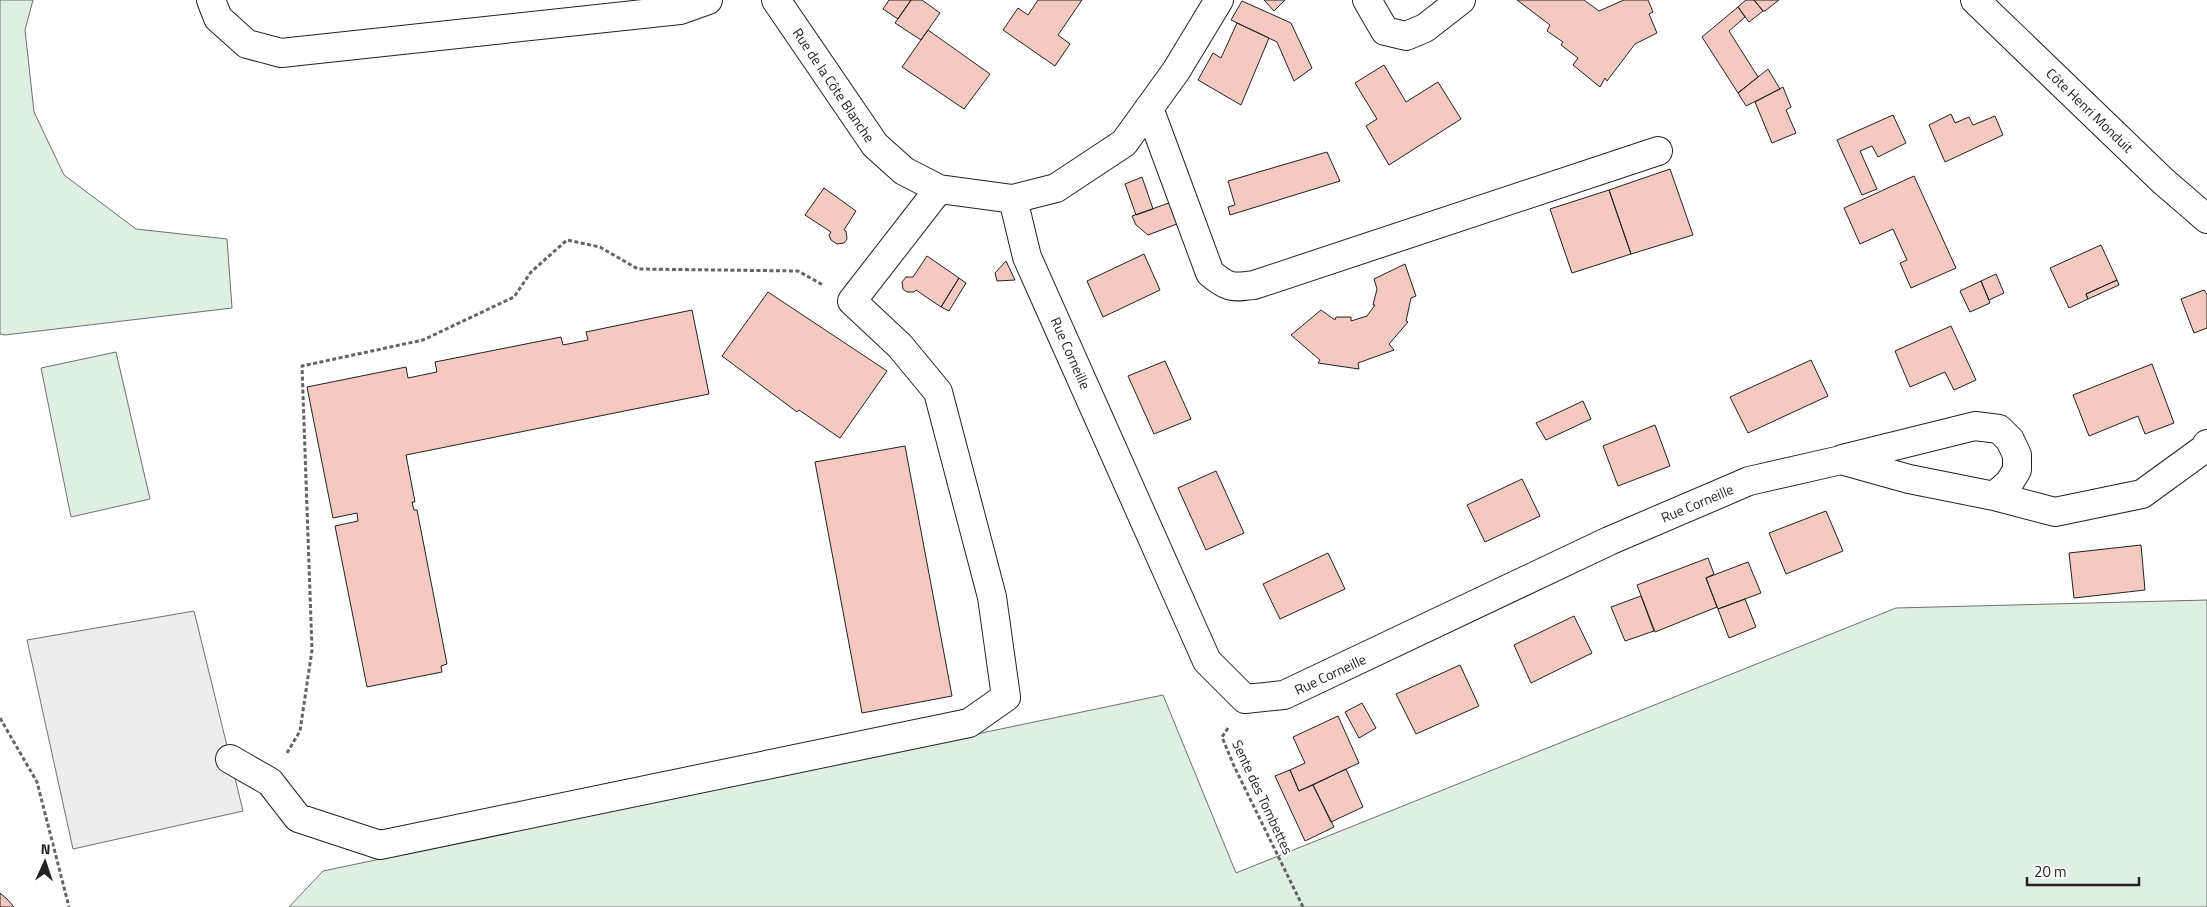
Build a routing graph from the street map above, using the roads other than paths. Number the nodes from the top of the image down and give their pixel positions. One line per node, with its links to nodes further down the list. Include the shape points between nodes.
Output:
1 (211, 0): 2 (street, via 218,18 247,44 281,53 680,10)
2 (708, 0)
3 (776, 0): 10 (street, Rue de la Côte Blanche, via 875,144 904,170)
4 (1219, 0): 8 (street, Rue de la Côte Blanche, via 1176,71)
5 (1367, 0): 6 (street, via 1385,31 1407,47)
6 (1461, 0)
7 (1975, 0): 12 (street, Côte Henri Monduit, via 2163,181)
8 (1149, 108): 9 (street, via 1210,273 1224,284 1238,287 1254,285); 11 (street, Rue de la Côte Blanche, via 1124,143 1056,188)
9 (1658, 150)
10 (939, 189): 11 (street, Rue de la Côte Blanche); 16 (street, via 852,301 900,346 938,392 992,597 1006,697 969,723 380,845 298,818 270,782)
11 (1013, 199): 14 (street, Rue Corneille, via 1027,256 1207,661 1245,699 1284,695 1609,541 1750,481)
12 (2207, 219)
13 (2207, 444): 15 (street, Rue Corneille, via 2142,494 2055,512)
14 (1841, 460): 15 (street, Rue Corneille, via 1910,479); 15 (street, Rue Corneille, via 1975,426 1999,429 2010,440 2017,455 2017,470 2009,483)
15 (1994, 496)
16 (230, 759)

